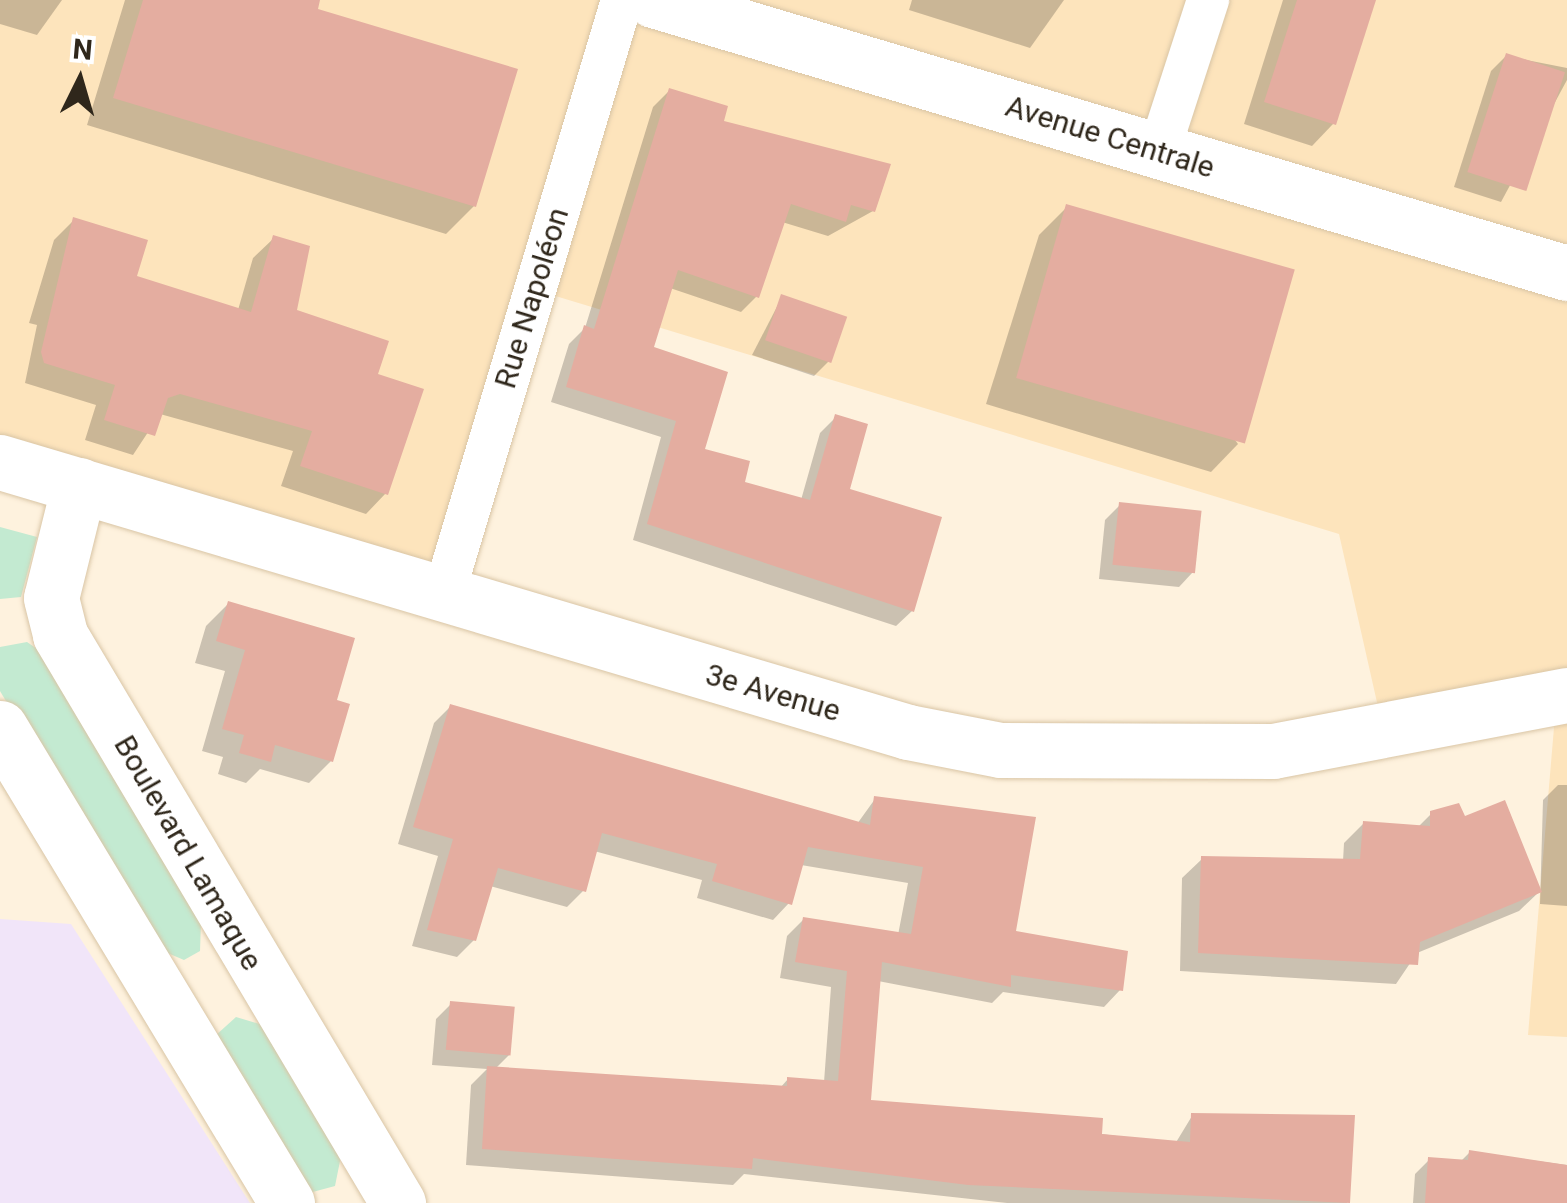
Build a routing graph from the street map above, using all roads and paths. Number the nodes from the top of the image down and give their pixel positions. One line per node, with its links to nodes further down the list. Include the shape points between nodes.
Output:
1 (622, 0): 8 (street, Rue Napoléon)
2 (653, 0): 4 (street, Avenue Centrale)
3 (1208, 0): 4 (street)
4 (1159, 152): 5 (street, Avenue Centrale)
5 (1567, 273)
6 (0, 462): 7 (street, 3e Avenue)
7 (78, 486): 8 (street, 3e Avenue); 12 (street, Boulevard Lamaque, via 51,598 60,635)
8 (443, 596): 9 (street, 3e Avenue, via 908,732 1076,757 1273,751)
9 (1567, 695)
10 (0, 728): 11 (street)
11 (288, 1203)
12 (398, 1203)

